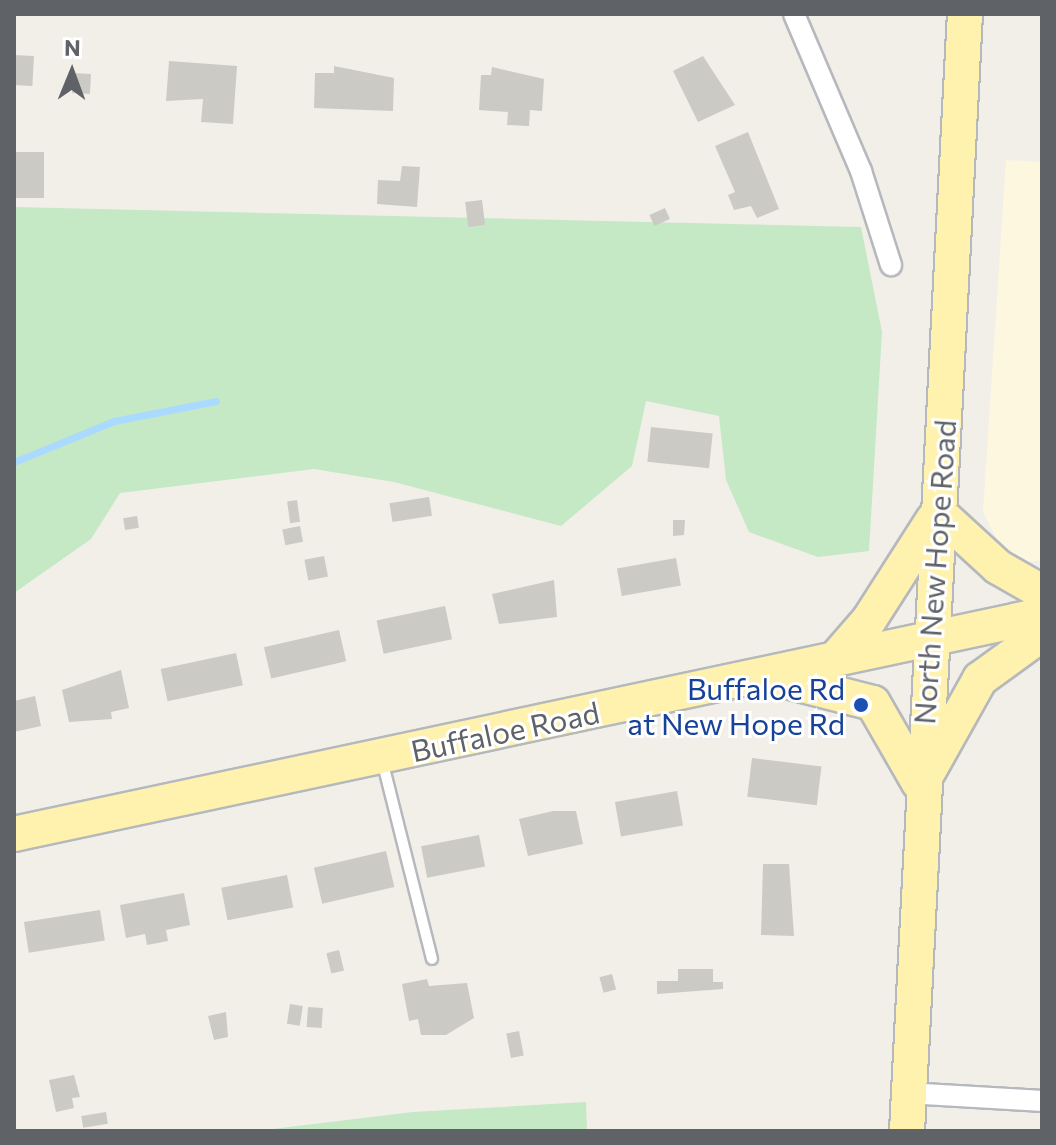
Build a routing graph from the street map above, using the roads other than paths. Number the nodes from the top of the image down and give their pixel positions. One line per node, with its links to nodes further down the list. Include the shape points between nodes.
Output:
1 (794, 14): 3 (street, via 861,171)
2 (965, 14): 4 (main road, North New Hope Road)
3 (891, 265)
4 (938, 512): 5 (main road, via 998,567); 8 (main road, North New Hope Road); 9 (main road, via 869,620)
5 (1042, 592)
6 (1042, 615): 8 (main road, Buffaloe Road)
7 (1042, 634): 12 (main road, via 980,679)
8 (930, 638): 9 (main road, Buffaloe Road); 12 (main road, North New Hope Road)
9 (836, 658): 10 (main road, Buffaloe Road)
10 (760, 675): 11 (main road, Buffaloe Road); 12 (main road, via 873,703)
11 (381, 758): 13 (main road, Buffaloe Road); 14 (lane)
12 (921, 787): 15 (main road, North New Hope Road)
13 (14, 834)
14 (432, 959)
15 (908, 1093): 16 (street); 17 (main road, North New Hope Road)
16 (1042, 1101)
17 (907, 1131)

